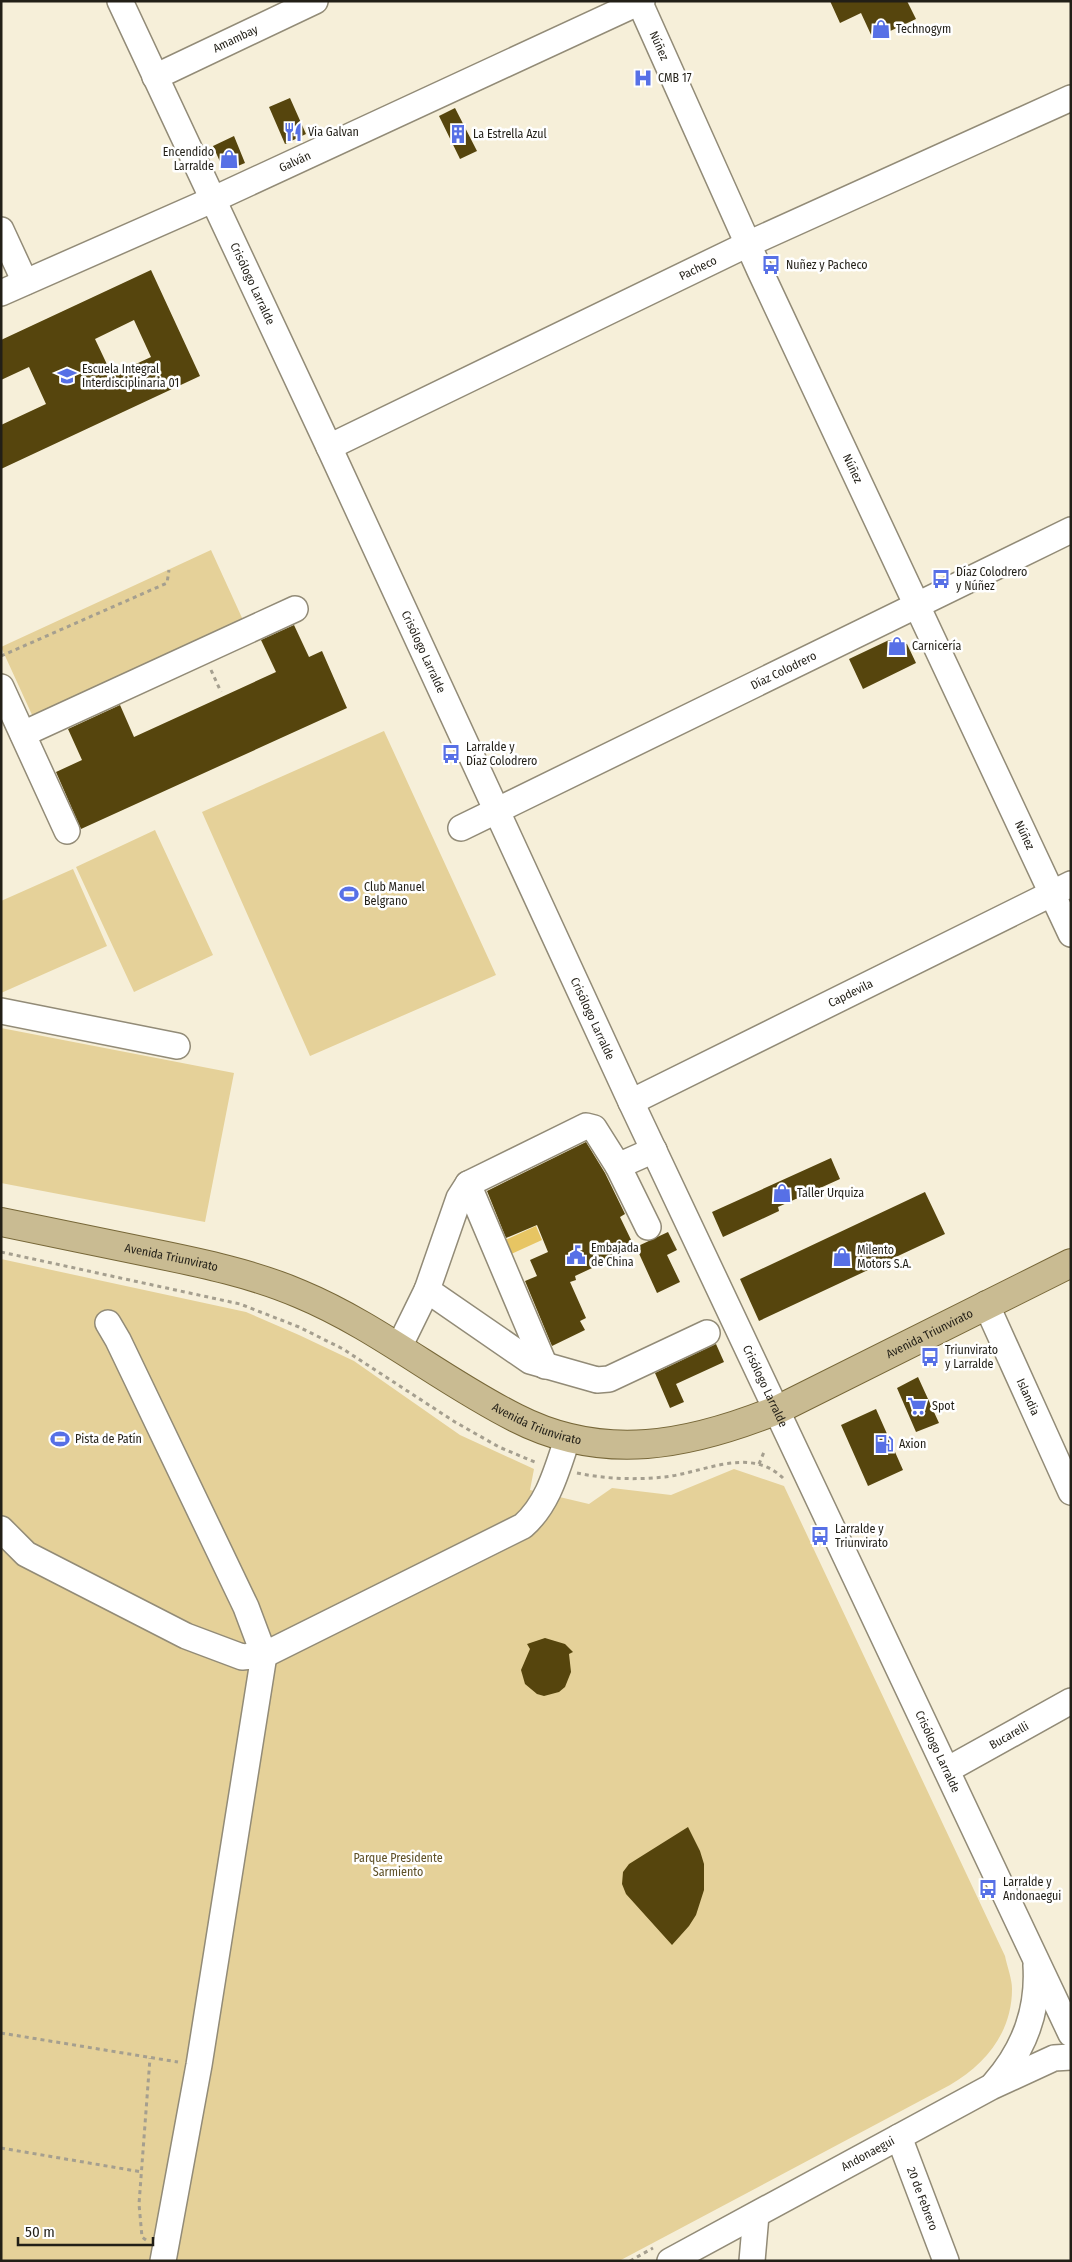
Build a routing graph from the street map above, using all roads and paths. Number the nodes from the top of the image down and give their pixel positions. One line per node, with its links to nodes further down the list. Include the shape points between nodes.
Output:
1 (120, 1): 4 (street, Crisólogo Larralde)
2 (316, 1): 4 (street, Amambay)
3 (641, 2): 6 (street, Galván); 8 (street, Núñez)
4 (155, 77): 6 (street, Crisólogo Larralde)
5 (1071, 98): 8 (street, Pacheco)
6 (212, 200): 9 (street, Galván); 11 (street, Crisólogo Larralde)
7 (1, 230): 9 (street)
8 (748, 244): 11 (street, Pacheco); 14 (street, Núñez)
9 (25, 282): 10 (street, Galván)
10 (1, 293)
11 (329, 447): 19 (street, Crisólogo Larralde)
12 (1071, 530): 14 (street, Díaz Colodrero)
13 (169, 570): 16 (path, via 167,582)
14 (916, 605): 19 (street, Díaz Colodrero); 22 (street, Núñez)
15 (295, 610): 18 (street)
16 (1, 656)
17 (1, 687): 18 (street)
18 (22, 734): 21 (street)
19 (498, 812): 20 (street, Díaz Colodrero); 26 (street, Crisólogo Larralde)
20 (461, 828)
21 (67, 831)
22 (1062, 888): 23 (street, Núñez); 26 (street, Capdevila)
23 (1071, 934)
24 (1, 1011): 25 (street)
25 (177, 1046)
26 (631, 1102): 27 (street, Crisólogo Larralde)
27 (654, 1150): 28 (street); 40 (street, Crisólogo Larralde)
28 (618, 1166): 29 (street, via 594,1128 586,1126); 31 (street)
29 (468, 1184): 34 (street); 39 (street)
30 (1, 1222): 38 (main road, Avenida Triunvirato, via 256,1278 333,1308)
31 (648, 1227)
32 (1, 1252): 44 (path, via 240,1304 344,1349 498,1448)
33 (1071, 1263): 35 (main road, Avenida Triunvirato)
34 (427, 1290): 38 (street); 39 (street, via 514,1352)
35 (986, 1304): 40 (main road, Avenida Triunvirato); 46 (street, Islandia)
36 (108, 1323): 48 (street, via 242,1599)
37 (707, 1332): 39 (street, via 608,1379 588,1379)
38 (399, 1347): 41 (main road, Avenida Triunvirato, via 517,1419)
39 (545, 1366)
40 (777, 1410): 41 (main road, Avenida Triunvirato, via 717,1433 684,1441 626,1444); 50 (street, Crisólogo Larralde)
41 (568, 1437): 44 (street)
42 (764, 1452): 43 (path)
43 (759, 1464): 44 (path, via 735,1461 682,1475 652,1478 583,1474); 45 (path, via 773,1469)
44 (558, 1469): 48 (street, via 548,1495 534,1516 522,1526)
45 (786, 1482)
46 (1071, 1492)
47 (1, 1529): 48 (street, via 26,1554 186,1636 242,1657)
48 (264, 1655): 56 (street)
49 (1071, 1701): 50 (street, Bucarelli)
50 (947, 1770): 51 (street, Crisólogo Larralde)
51 (1035, 1957): 53 (street, Crisólogo Larralde); 57 (street, via 1037,1981 1030,2025 1020,2049)
52 (1, 2033): 55 (path)
53 (1071, 2034)
54 (1071, 2057): 57 (street, Andonaegui, via 1054,2058)
55 (150, 2058): 56 (path); 60 (path)
56 (199, 2065): 63 (street)
57 (991, 2087): 58 (street, Andonaegui)
58 (899, 2137): 61 (street, Andonaegui); 66 (street, 20 de Febrero)
59 (1, 2148): 60 (path)
60 (142, 2172): 63 (path, via 139,2204 142,2237)
61 (756, 2215): 62 (street, Andonaegui); 65 (street)
62 (663, 2254): 64 (path)
63 (163, 2260)
64 (630, 2261)
65 (752, 2261)
66 (946, 2261)

